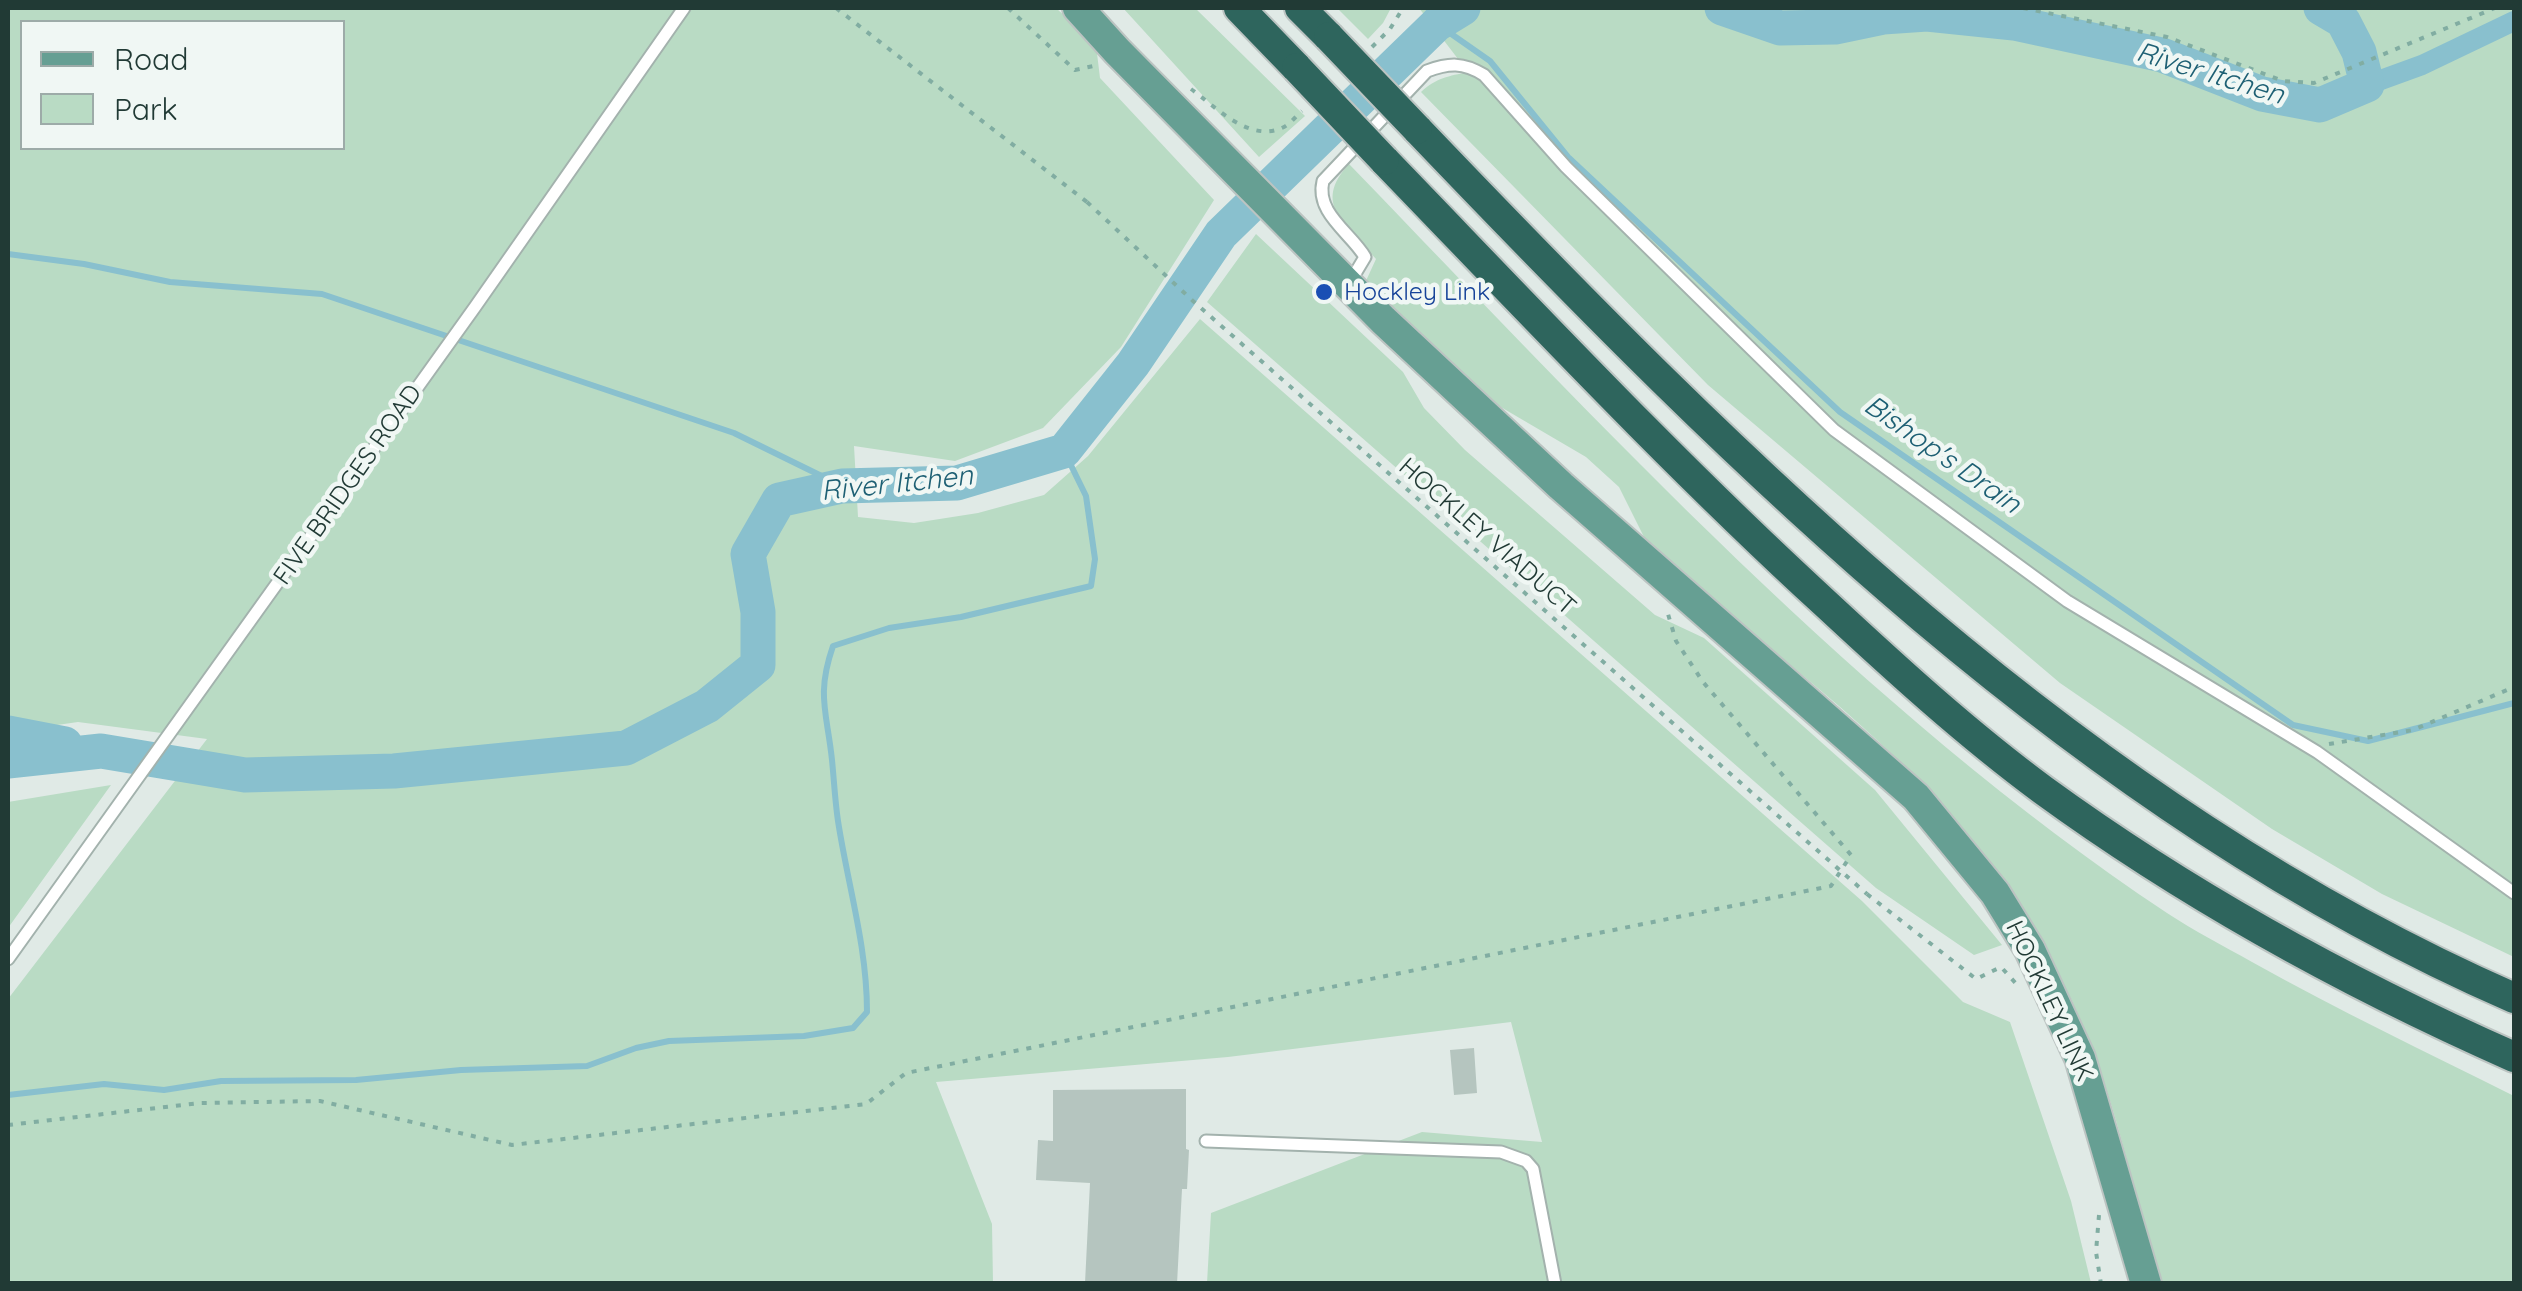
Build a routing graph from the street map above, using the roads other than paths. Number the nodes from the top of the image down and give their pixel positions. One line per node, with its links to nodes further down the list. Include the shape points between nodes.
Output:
1 (684, 8): 7 (lane, FIVE BRIDGES ROAD)
2 (1239, 8): 9 (highway, bridge, via 1760,543 1933,703 2043,790 2171,877 2308,956)
3 (1300, 8): 8 (highway, bridge, via 1628,346 1816,524 2067,734 2289,883)
4 (1085, 12): 5 (main road, HOCKLEY LINK)
5 (1348, 285): 6 (lane, via 1365,257 1324,205 1323,181 1427,72 1467,64 1834,430 2067,601 2316,752); 12 (main road, HOCKLEY LINK, via 1562,486 1916,797 1996,893 2080,1058)
6 (2514, 892)
7 (8, 960)
8 (2514, 998)
9 (2514, 1058)
10 (1206, 1141): 11 (lane, via 1501,1152 1526,1160)
11 (1556, 1284)
12 (2146, 1284)

